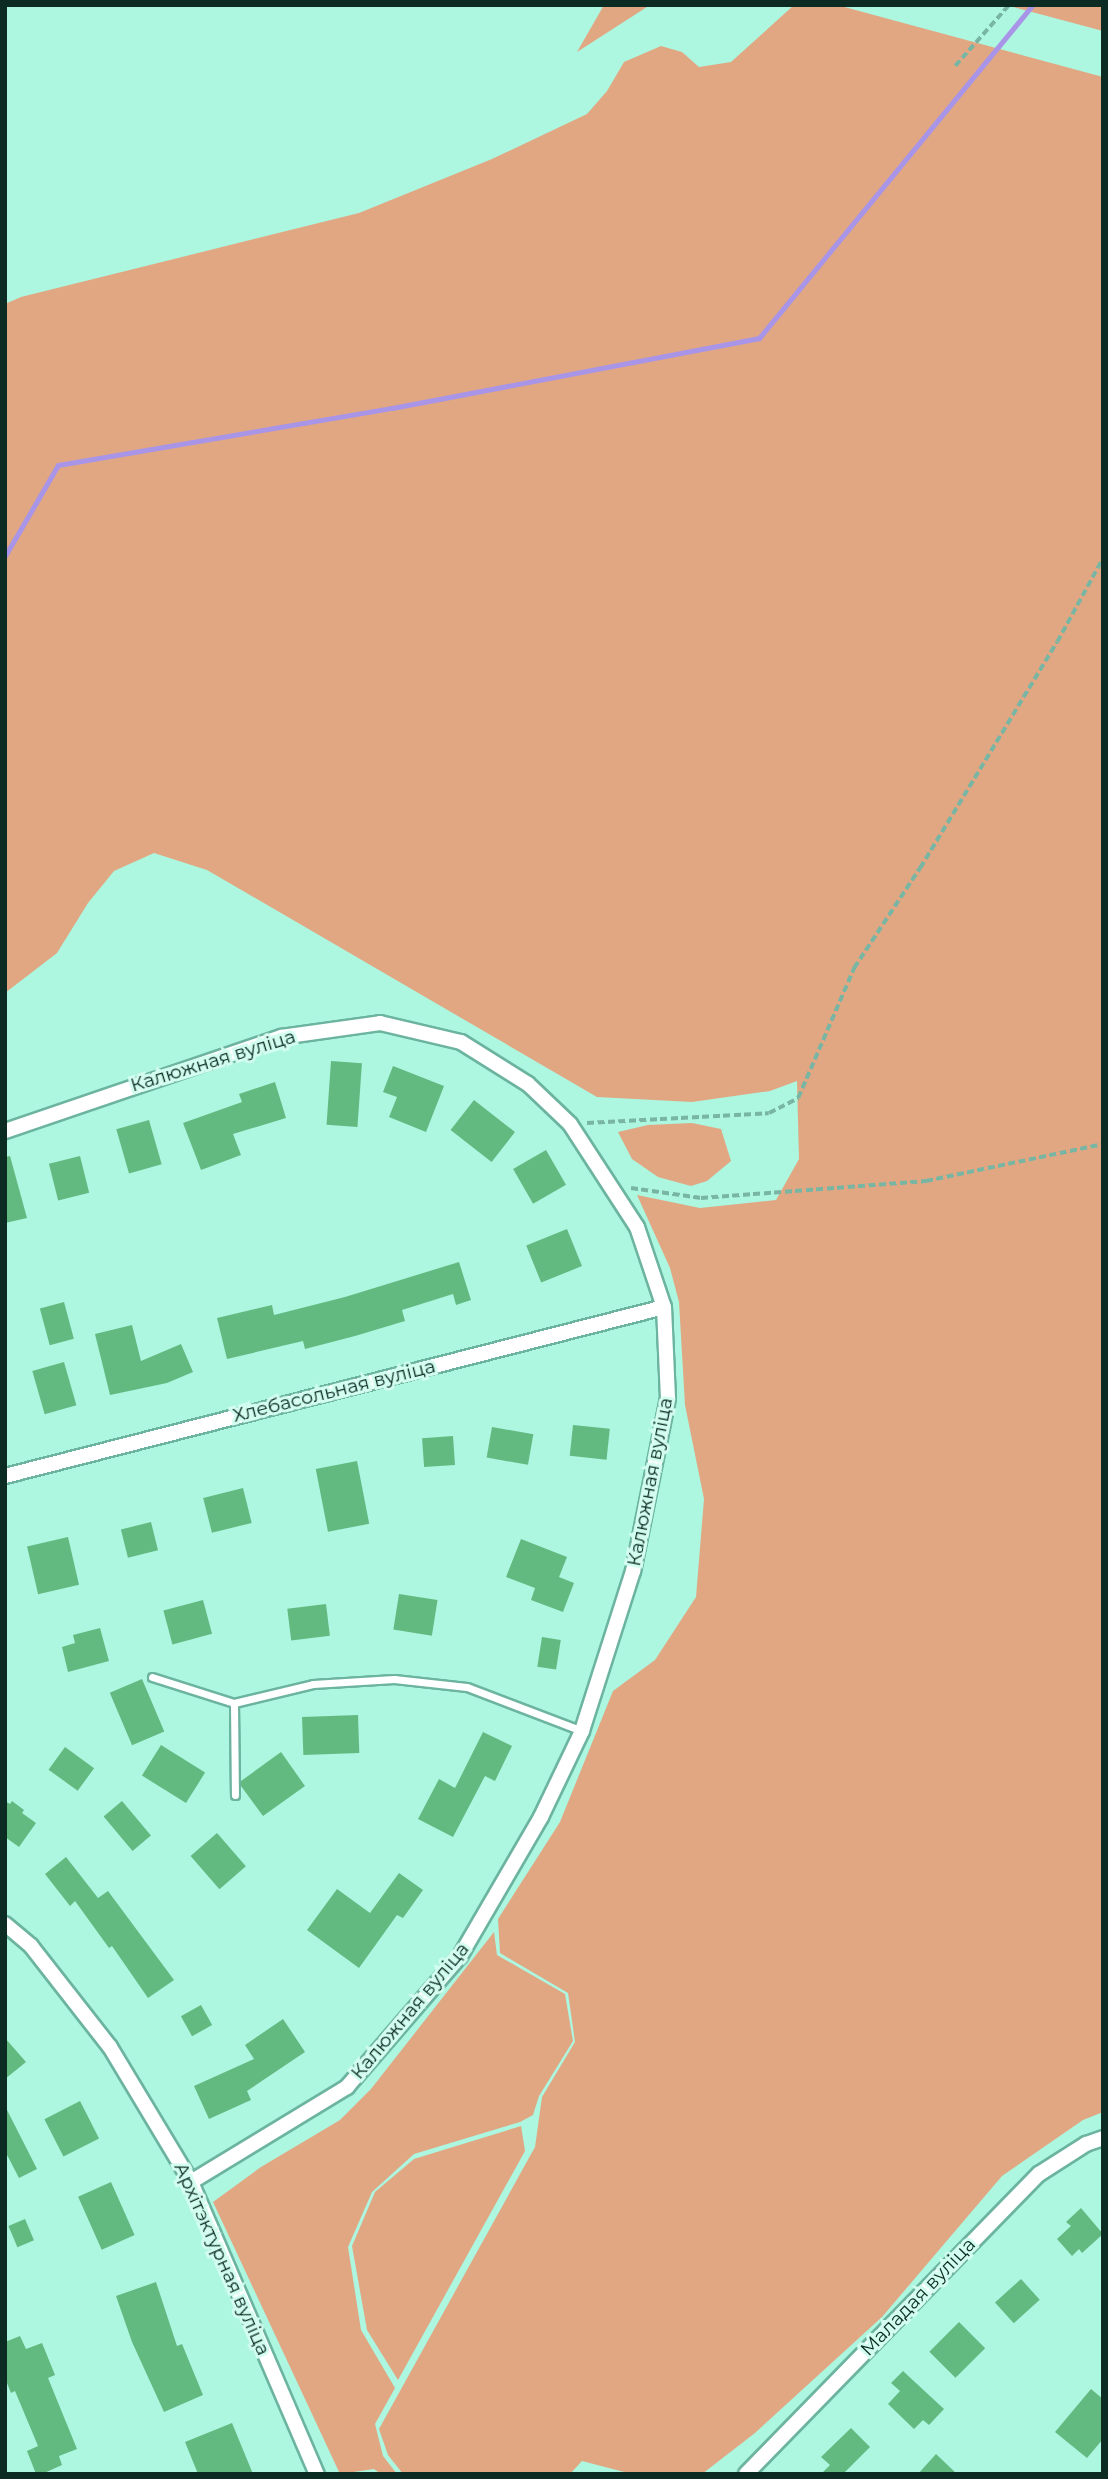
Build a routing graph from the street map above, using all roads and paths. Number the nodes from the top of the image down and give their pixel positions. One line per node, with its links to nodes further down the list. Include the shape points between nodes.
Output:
1 (1009, 5): 2 (path)
2 (955, 66)
3 (1103, 558): 4 (path, via 1006,725 854,968 799,1097 769,1113)
4 (570, 1124): 5 (street, Калюжная вуліца, via 528,1084 461,1042 380,1023 281,1037); 7 (street, Калюжная вуліца)
5 (5, 1130)
6 (1103, 1144): 7 (path, via 926,1181 701,1198)
7 (612, 1185): 8 (street, Калюжная вуліца, via 637,1227)
8 (664, 1307): 9 (street, Хлебасольная вуліца); 12 (street, Калюжная вуліца, via 668,1398 633,1571)
9 (5, 1476)
10 (152, 1677): 11 (lane)
11 (234, 1703): 12 (lane, via 313,1684 394,1679 467,1687); 13 (lane)
12 (582, 1731): 16 (street, Калюжная вуліца, via 541,1817 460,1956 347,2087)
13 (235, 1795)
14 (5, 1924): 16 (street, Архітэктурная вуліца, via 31,1946 110,2047)
15 (1103, 2138): 18 (street, Маладая вуліца, via 1039,2174)
16 (191, 2182): 17 (street, Архітэктурная вуліца)
17 (317, 2474)
18 (746, 2474)

